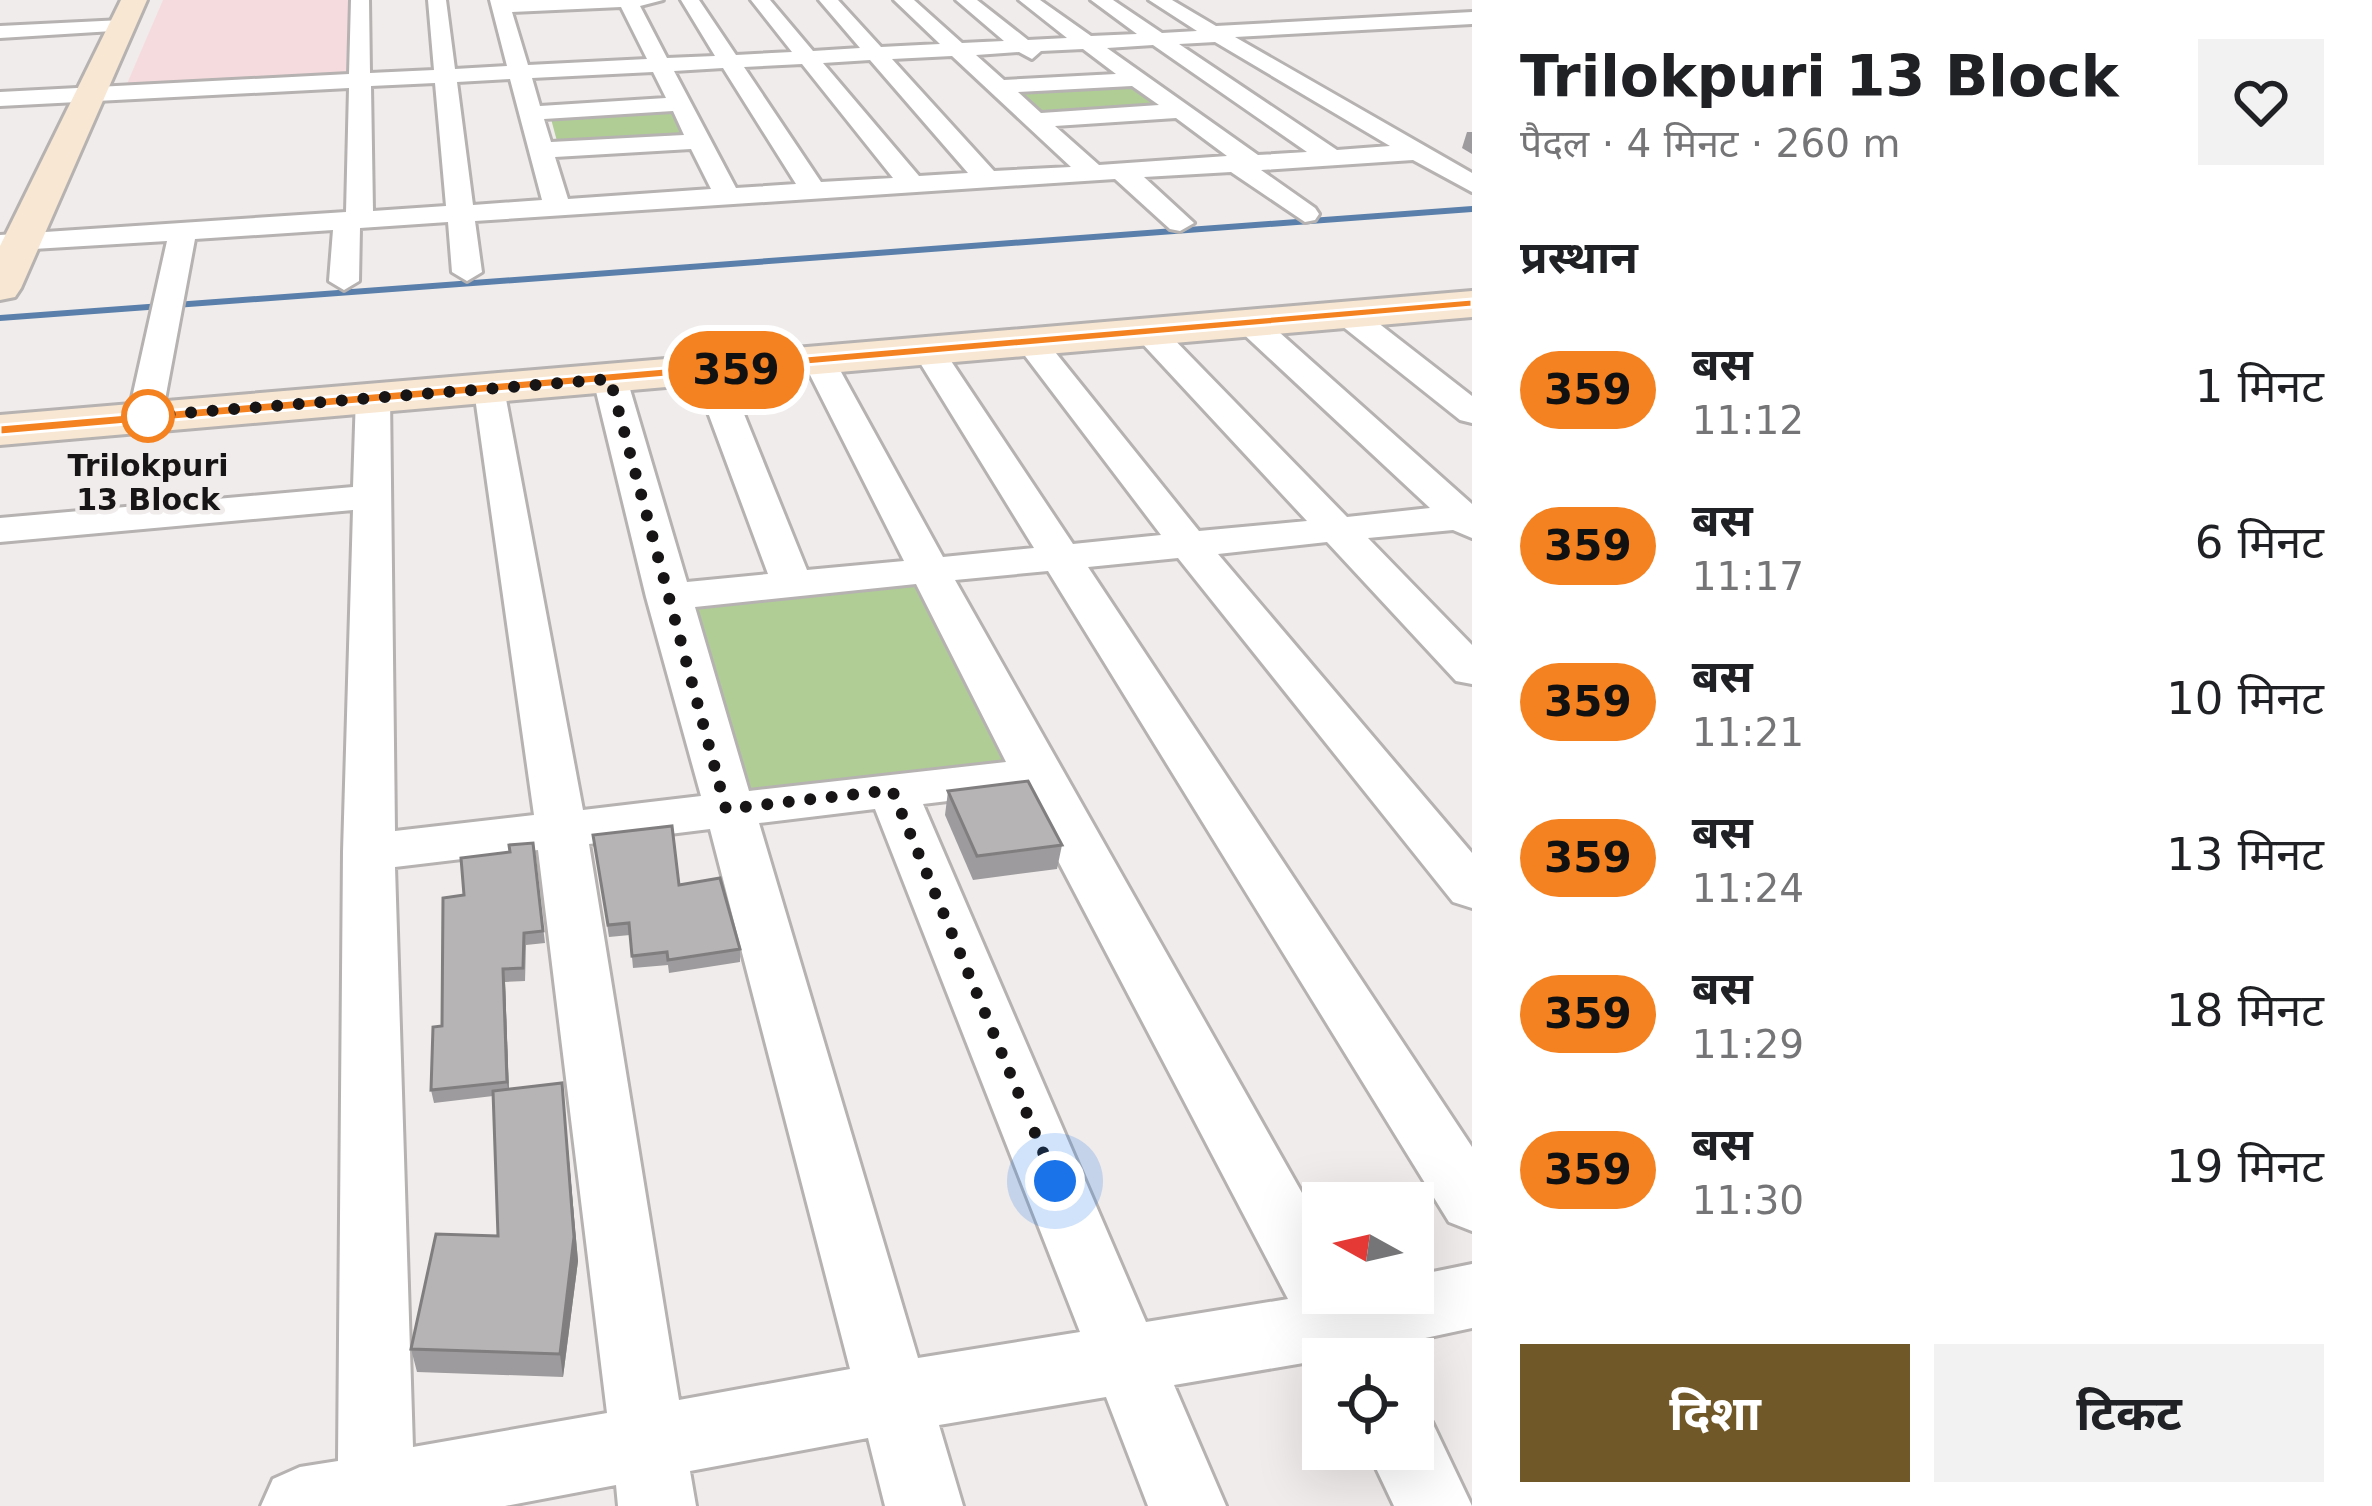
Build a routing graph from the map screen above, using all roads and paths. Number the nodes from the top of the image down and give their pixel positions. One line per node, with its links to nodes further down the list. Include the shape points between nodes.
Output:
1 (360, 0): 32 (street)
2 (437, 0): 31 (street)
3 (654, 0): 12 (street)
4 (690, 0): 28 (street)
5 (760, 0): 27 (street)
6 (828, 0): 26 (street)
7 (903, 0): 25 (street)
8 (965, 0): 23 (street)
9 (1028, 0): 22 (street)
10 (1100, 0): 21 (street)
11 (1158, 0): 17 (street)
12 (627, 1): 14 (street); 29 (street)
13 (500, 4): 14 (street); 30 (street)
14 (563, 4): 24 (street)
15 (1302, 9): 17 (street)
16 (128, 13): 19 (street); 36 (street)
17 (1184, 15): 20 (street)
18 (1472, 18): 20 (street)
19 (9, 32)
20 (1215, 34): 21 (street); 47 (street)
21 (1155, 37): 22 (street); 49 (street)
22 (1084, 41): 23 (street); 33 (street)
23 (1021, 44): 25 (street); 34 (street)
24 (580, 46): 29 (street); 30 (street); 39 (street)
25 (956, 48): 26 (street); 35 (street)
26 (875, 52): 27 (street); 53 (street)
27 (808, 56): 28 (street); 54 (street)
28 (729, 60): 29 (street); 55 (street)
29 (659, 64): 38 (street)
30 (519, 71): 31 (street); 41 (street)
31 (445, 75): 32 (street); 60 (street)
32 (360, 79): 36 (street); 62 (street)
33 (1137, 79): 34 (street); 40 (street)
34 (1069, 82): 35 (street)
35 (998, 86): 43 (street)
36 (91, 94): 37 (street); 65 (street)
37 (0, 99)
38 (681, 104): 39 (street); 44 (street)
39 (604, 109): 41 (street)
40 (1182, 111): 42 (street); 50 (street)
41 (531, 113): 46 (street)
42 (1111, 116): 43 (street); 51 (street)
43 (1035, 120): 52 (street)
44 (700, 141): 45 (street); 57 (street)
45 (628, 145): 46 (street); 58 (street)
46 (541, 150): 59 (street)
47 (1418, 152): 48 (street); 56 (street)
48 (1372, 153): 49 (street); 56 (street)
49 (1328, 155): 50 (street)
50 (1242, 161): 51 (street); 61 (street)
51 (1174, 166): 52 (street)
52 (1105, 170): 53 (street); 63 (street)
53 (986, 178): 54 (street)
54 (912, 184): 55 (street)
55 (812, 189): 57 (street)
56 (1462, 194)
57 (727, 195): 58 (street)
58 (650, 200): 59 (street)
59 (557, 206): 60 (street)
60 (460, 213): 62 (street); 66 (street)
61 (1305, 214)
62 (353, 220): 64 (street); 67 (street)
63 (1180, 223)
64 (183, 231): 65 (street); 80 (street)
65 (11, 243): 68 (street)
66 (467, 272)
67 (344, 281)
68 (0, 287)
69 (1467, 303): 70 (street); 80 (street)
70 (1348, 315): 71 (street); 82 (street)
71 (1249, 322): 72 (street); 85 (street)
72 (1150, 333): 73 (street); 87 (street)
73 (1032, 344): 74 (street); 88 (street)
74 (931, 353): 75 (street); 89 (street)
75 (819, 361): 76 (street); 90 (street)
76 (710, 372): 77 (street); 91 (street)
77 (610, 379): 78 (street); 92 (street)
78 (490, 389): 79 (street); 97 (street)
79 (373, 395): 80 (street); 84 (street)
80 (147, 406): 81 (street); 83 (street)
81 (0, 407)
82 (1472, 412)
83 (0, 430)
84 (370, 497): 86 (street); 98 (street)
85 (1469, 519): 87 (street)
86 (0, 530)
87 (1339, 530): 88 (street); 93 (street)
88 (1191, 547): 89 (street); 99 (street)
89 (1058, 558): 90 (street); 100 (street)
90 (928, 572): 91 (street); 94 (street)
91 (793, 586): 92 (street)
92 (668, 597): 96 (street)
93 (1472, 671)
94 (1037, 774): 95 (street); 102 (street)
95 (892, 790): 96 (street); 105 (street)
96 (726, 809): 97 (street); 106 (street)
97 (561, 829): 98 (street); 108 (street)
98 (369, 852): 109 (street)
99 (1472, 890)
100 (1472, 1202)
101 (1472, 1296): 103 (street)
102 (1346, 1338)
103 (1359, 1338)
104 (1302, 1346): 105 (street)
105 (1129, 1359): 106 (street); 112 (street)
106 (895, 1397): 108 (street); 111 (street)
107 (1416, 1470): 113 (street)
108 (653, 1474): 109 (street)
109 (376, 1499): 110 (street)
110 (300, 1506)
111 (924, 1506)
112 (1187, 1506)
113 (1435, 1506)

